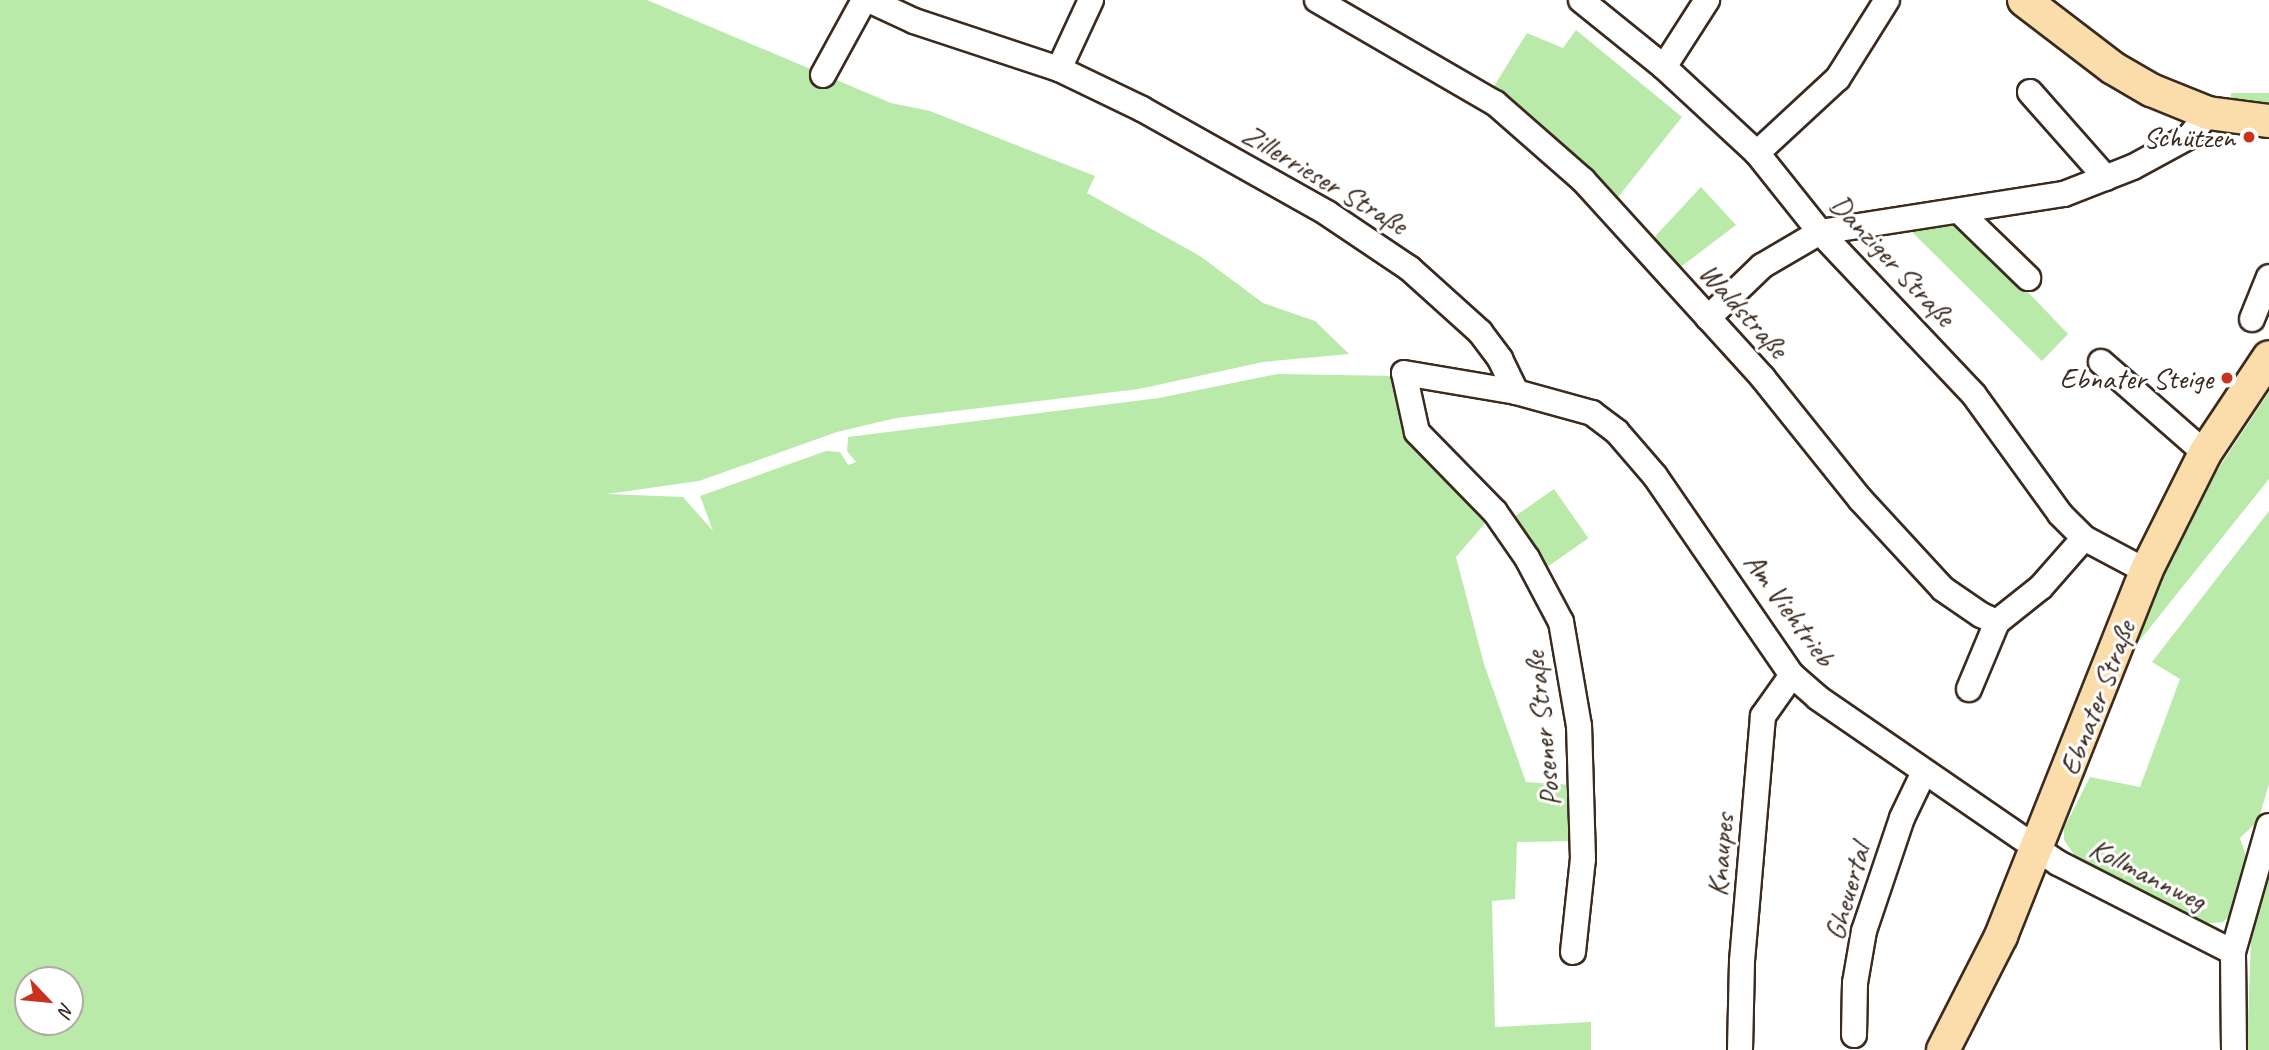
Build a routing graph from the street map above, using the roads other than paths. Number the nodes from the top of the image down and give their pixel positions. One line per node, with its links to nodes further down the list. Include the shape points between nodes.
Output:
1 (867, 0): 9 (street, Zillerrieser Straße, via 914,21); 10 (street)
2 (1091, 0): 9 (street)
3 (1317, 0): 20 (street, Waldstraße, via 1495,103 1583,180)
4 (1581, 0): 8 (street, Danziger Straße)
5 (1707, 0): 8 (street)
6 (1887, 0): 14 (street, via 1838,78)
7 (2024, 0): 12 (main road, via 2113,68)
8 (1664, 67): 14 (street, Danziger Straße)
9 (1059, 69): 24 (street, Zillerrieser Straße, via 1244,166 1409,268 1480,331)
10 (823, 75)
11 (2030, 92): 15 (street)
12 (2208, 113): 13 (main road); 15 (street, via 2190,136)
13 (2269, 121)
14 (1757, 153): 17 (street, Danziger Straße)
15 (2106, 178): 16 (street, via 2064,194)
16 (1960, 212): 17 (street); 19 (street)
17 (1820, 232): 20 (street, via 1762,266); 26 (street, Danziger Straße, via 1939,354 1974,395 2027,473)
18 (2269, 277): 21 (street)
19 (2028, 278)
20 (1708, 318): 28 (street, Waldstraße, via 1860,499 1943,589)
21 (2252, 319)
22 (2269, 357): 25 (main road, Ebnater Straße)
23 (2101, 362): 25 (street)
24 (1516, 392): 29 (street, Am Viehtrieb, via 1592,413 1617,432 1717,562); 34 (street, Posener Straße, via 1404,373 1417,432 1495,512 1527,558 1561,622 1580,740 1583,859)
25 (2206, 453): 27 (main road, Ebnater Straße)
26 (2084, 538): 27 (street, Danziger Straße); 28 (street, via 2041,587)
27 (2147, 571): 33 (main road, Ebnater Straße)
28 (1997, 622): 30 (street)
29 (1791, 675): 31 (street, Am Viehtrieb); 37 (street, Knaupes, via 1763,716 1742,961)
30 (1969, 689)
31 (1924, 772): 33 (street, Am Viehtrieb); 36 (street, Gheuertal, via 1902,818 1864,931 1855,983)
32 (2269, 826): 35 (street, Kollmannweg)
33 (2036, 849): 35 (street, Kollmannweg); 38 (main road, Ebnater Straße, via 2001,936)
34 (1573, 952)
35 (2232, 952): 39 (street, Kollmannweg)
36 (1854, 1035)
37 (1740, 1050)
38 (1943, 1050)
39 (2234, 1050)

